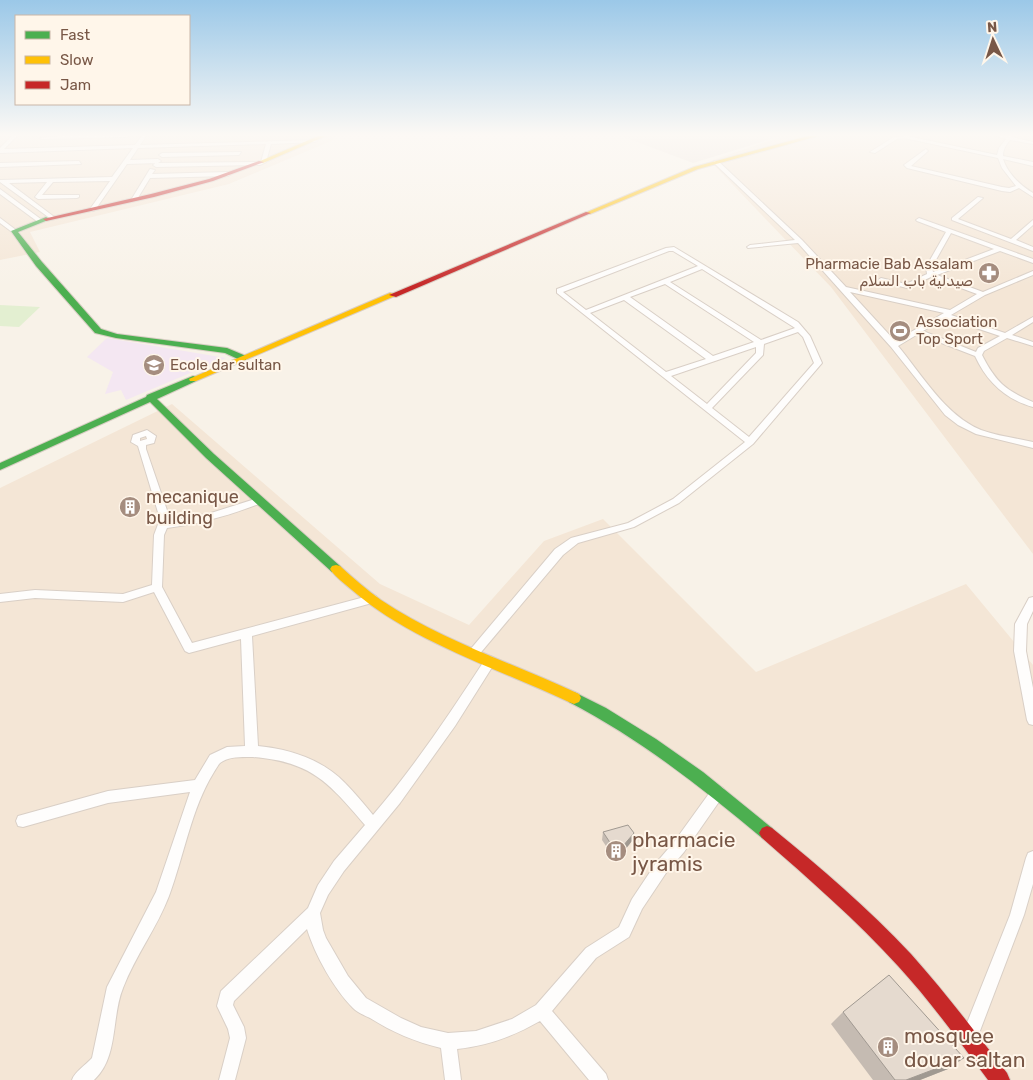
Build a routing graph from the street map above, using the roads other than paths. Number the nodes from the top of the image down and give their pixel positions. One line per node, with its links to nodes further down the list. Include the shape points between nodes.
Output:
1 (9, 186): 17 (street)
2 (47, 186): 13 (street, via 38,197)
3 (109, 186): 16 (street)
4 (142, 186): 15 (street)
5 (183, 186): 15 (main road)
6 (652, 186): 48 (main road)
7 (742, 186): 24 (street)
8 (991, 186): 9 (street, via 1010,190)
9 (1019, 186)
10 (1020, 186): 12 (street)
11 (0, 191): 20 (street)
12 (1031, 194)
13 (77, 196)
14 (980, 198): 25 (street, via 954,219)
15 (134, 200): 16 (main road)
16 (93, 209): 17 (main road)
17 (51, 217): 20 (main road)
18 (0, 220): 22 (street)
19 (919, 220): 23 (street)
20 (40, 221): 22 (main road)
21 (1033, 222): 25 (street)
22 (14, 231): 48 (main road, via 98,331 227,351)
23 (949, 231): 27 (street); 32 (street, via 929,267)
24 (800, 241): 26 (street); 35 (street)
25 (1012, 241): 28 (street)
26 (750, 247)
27 (1000, 249): 29 (street); 32 (street)
28 (1033, 249)
29 (1033, 262)
30 (702, 267): 34 (street); 38 (street, via 674,249 668,249 559,290); 41 (street)
31 (1033, 273): 36 (street)
32 (931, 275): 33 (street, via 907,286); 36 (street)
33 (881, 280)
34 (665, 281): 37 (street); 44 (street)
35 (844, 289): 39 (street); 46 (street)
36 (983, 294): 39 (street)
37 (625, 297): 38 (street); 49 (street)
38 (586, 312): 50 (street)
39 (946, 314): 42 (street); 43 (street)
40 (1033, 319): 43 (street)
41 (800, 329): 44 (street); 54 (street, via 818,362)
42 (916, 332): 46 (street); 47 (street)
43 (1003, 336): 45 (street); 47 (street)
44 (760, 343): 49 (street); 53 (street, via 760,353)
45 (1033, 344)
46 (894, 345): 56 (street, via 954,418 989,435)
47 (978, 355): 52 (street, via 994,383)
48 (243, 358): 51 (main road)
49 (712, 359): 50 (street)
50 (666, 375): 53 (street)
51 (150, 397): 57 (main road); 58 (main road)
52 (1033, 405)
53 (708, 408): 54 (street)
54 (750, 442): 65 (street, via 676,501 631,525 575,540 559,552)
55 (142, 444): 59 (street, via 165,519)
56 (1033, 445)
57 (0, 467)
58 (258, 501): 59 (street, via 242,508); 62 (main road, via 346,580)
59 (163, 525): 60 (street, via 159,535)
60 (157, 587): 61 (street, via 123,598 35,594); 64 (street, via 190,648)
61 (3, 598)
62 (372, 599): 64 (street); 65 (main road, via 392,613)
63 (1033, 602): 67 (street, via 1022,624 1020,651)
64 (246, 633): 68 (street)
65 (473, 654): 66 (main road)
66 (490, 661): 70 (main road, via 628,727); 72 (street, via 451,722)
67 (1033, 720)
68 (252, 752): 69 (street, via 227,753 215,759); 72 (street, via 297,759 321,772 340,786)
69 (199, 785): 71 (street, via 108,797); 78 (street, via 162,894 115,987 99,1062)
70 (718, 792): 75 (street, via 653,881 624,932 591,953); 76 (main road, via 880,934)
71 (23, 821)
72 (374, 826): 74 (street, via 339,866)
73 (1033, 858): 76 (street, via 1012,930)
74 (313, 913): 77 (street, via 320,943 342,982 360,1004 421,1036); 80 (street, via 225,1002 238,1038)
75 (542, 1011): 77 (street, via 516,1026 476,1039); 81 (street)
76 (969, 1038): 82 (main road)
77 (448, 1040): 79 (street)
78 (89, 1078)
79 (455, 1078)
80 (228, 1080)
81 (600, 1080)
82 (1000, 1080)

